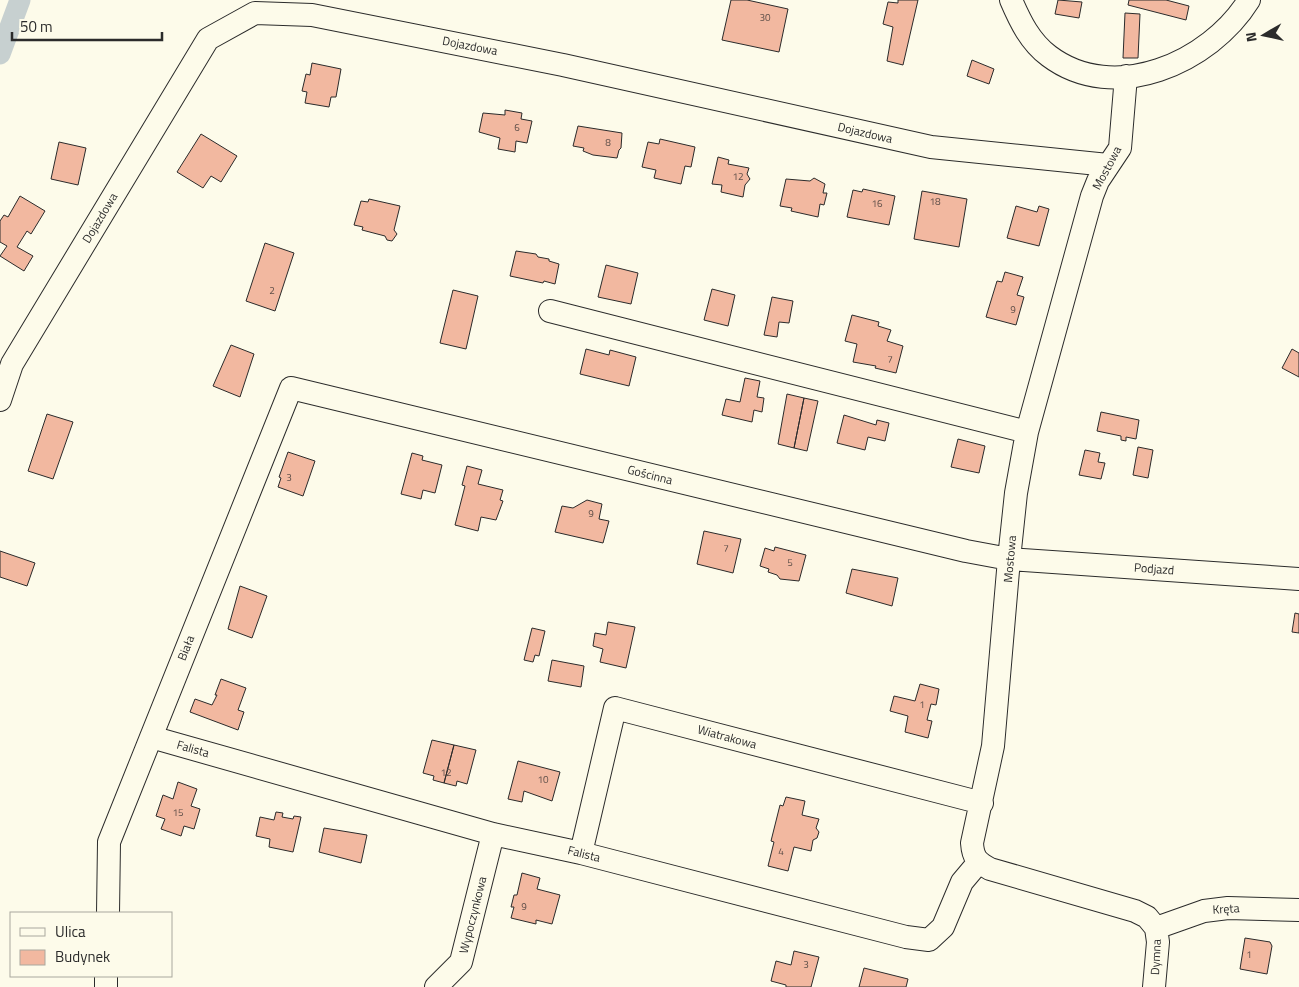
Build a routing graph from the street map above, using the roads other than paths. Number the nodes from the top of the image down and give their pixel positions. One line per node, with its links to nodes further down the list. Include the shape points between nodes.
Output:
1 (1011, 0): 3 (street, via 1032,40 1048,56 1067,68 1096,77)
2 (1249, 0): 3 (street, via 1232,24 1212,42 1166,69)
3 (1126, 76): 4 (street, Mostowa, via 1120,148)
4 (1108, 165): 7 (street, Dojazdowa, via 931,147 563,65 331,18 255,13 208,40 12,364); 8 (street, Mostowa, via 1092,196)
5 (550, 310): 8 (street)
6 (291, 388): 9 (street, Gościnna, via 956,549); 11 (street, Biała)
7 (0, 400)
8 (1027, 432): 9 (street, Mostowa)
9 (1009, 558): 10 (street, Podjazd); 12 (street, Mostowa, via 1000,689)
10 (1299, 579)
11 (151, 737): 13 (street, Falista); 17 (street, Biała, via 109,842)
12 (982, 804): 14 (street, Wiatrakowa, via 615,708); 15 (street, Mostowa, via 972,843)
13 (493, 834): 14 (street, Falista); 19 (street, Wypoczynkowa, via 461,962)
14 (581, 852): 15 (street, Falista, via 906,937 929,940 944,926 962,882)
15 (978, 863): 18 (street, via 1135,911 1147,917)
16 (1299, 910): 18 (street, Kręta, via 1228,908 1204,911)
17 (108, 912)
18 (1156, 928): 20 (street, Dymna)
19 (436, 987)
20 (1154, 987)

